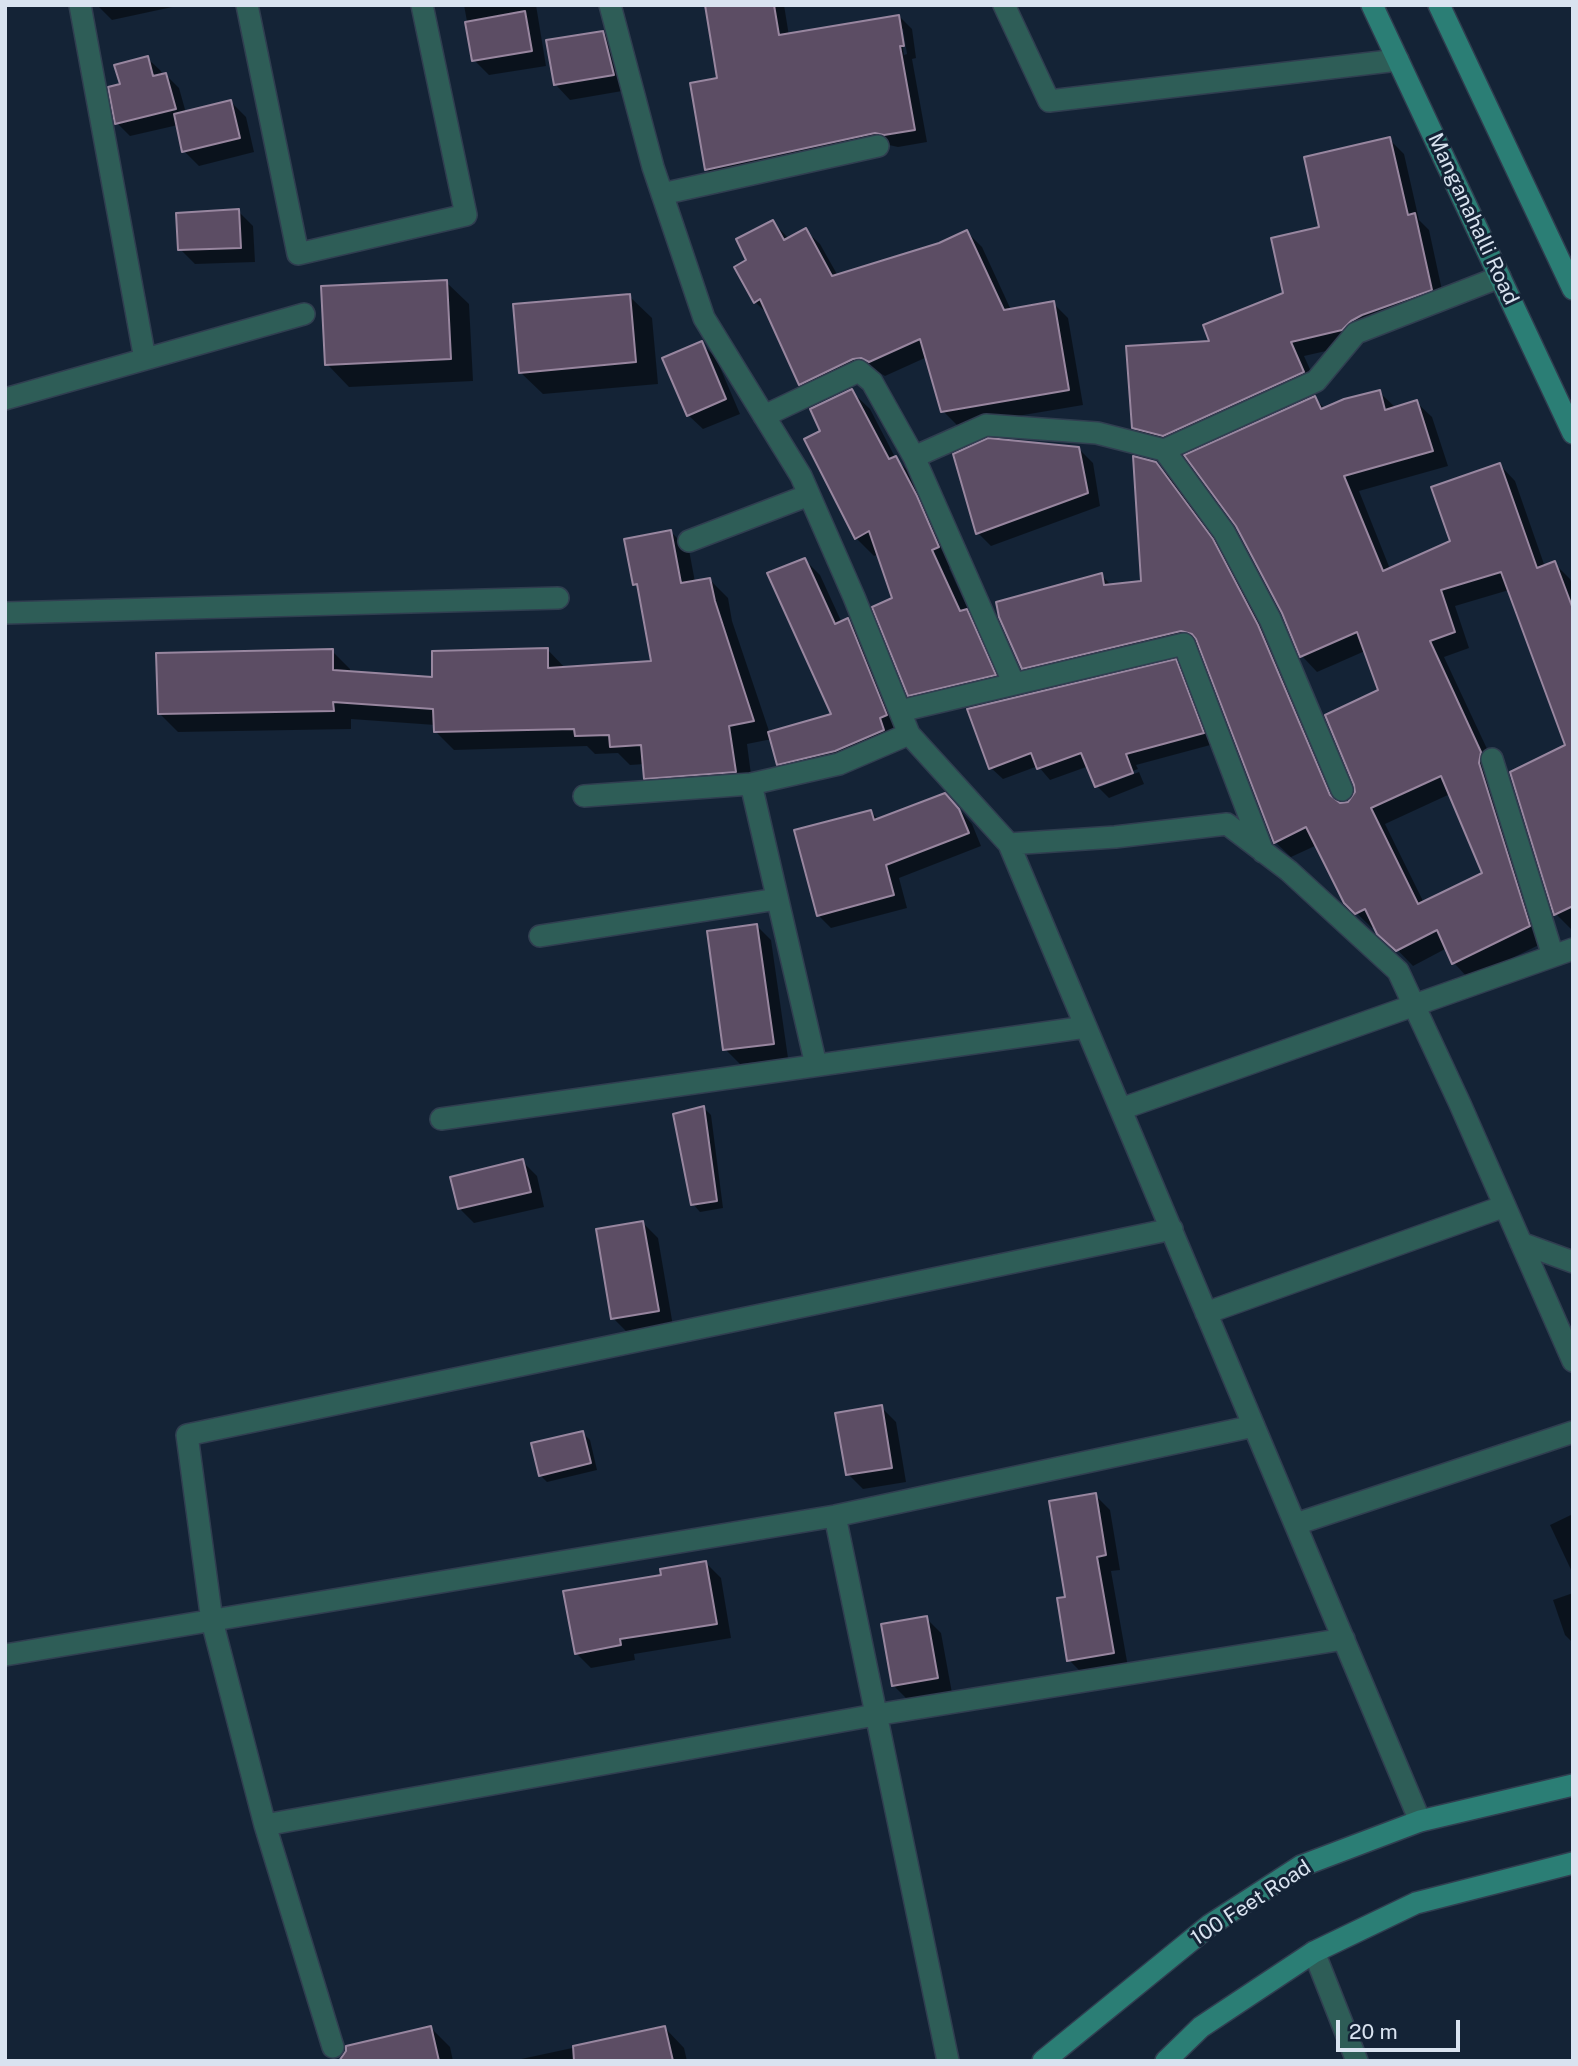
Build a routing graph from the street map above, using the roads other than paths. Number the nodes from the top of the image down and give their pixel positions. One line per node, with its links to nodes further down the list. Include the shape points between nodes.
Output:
1 (80, 5): 14 (street)
2 (247, 5): 3 (street, via 298,254 466,215)
3 (422, 5)
4 (610, 5): 10 (street)
5 (1004, 5): 8 (street, via 1049,102)
6 (1372, 5): 8 (main road, Manganahalli Road)
7 (1439, 5): 12 (main road)
8 (1398, 60): 11 (main road, Manganahalli Road)
9 (878, 146): 10 (street)
10 (662, 194): 16 (street, via 704,318)
11 (1500, 277): 17 (main road, Manganahalli Road); 18 (street, via 1356,333 1316,381)
12 (1573, 289)
13 (304, 314): 14 (street)
14 (145, 359): 15 (street)
15 (5, 399)
16 (764, 416): 19 (street, via 859,371 872,382); 20 (street)
17 (1573, 433)
18 (1164, 450): 19 (street, via 1097,433 986,425); 29 (street, via 1224,532 1270,619)
19 (914, 457): 24 (street)
20 (809, 495): 21 (street); 25 (street)
21 (689, 541)
22 (558, 598): 23 (street)
23 (5, 613)
24 (1014, 684): 25 (street); 32 (street, via 1184,643)
25 (900, 711): 26 (street)
26 (909, 734): 28 (street, via 839,764); 31 (street)
27 (1492, 759): 35 (street)
28 (751, 784): 30 (street); 33 (street)
29 (1342, 790)
30 (584, 796)
31 (1009, 844): 32 (street, via 1227,824); 37 (street)
32 (1263, 852): 36 (street, via 1398,971)
33 (777, 899): 34 (street); 38 (street)
34 (540, 936)
35 (1563, 953): 36 (street)
36 (1414, 1005): 39 (street); 41 (street)
37 (1086, 1027): 38 (street); 39 (street)
38 (816, 1065): 40 (street)
39 (1121, 1109): 42 (street)
40 (441, 1119)
41 (1505, 1206): 43 (street); 45 (street)
42 (1171, 1229): 45 (street); 51 (street, via 187,1435)
43 (1521, 1242): 44 (street); 46 (street)
44 (1573, 1262)
45 (1206, 1312): 47 (street)
46 (1573, 1361)
47 (1254, 1426): 49 (street); 50 (street)
48 (1573, 1432): 50 (street)
49 (835, 1516): 51 (street); 54 (street)
50 (1296, 1524): 52 (street)
51 (212, 1621): 53 (street); 57 (street)
52 (1344, 1640): 54 (street); 56 (street)
53 (5, 1655)
54 (875, 1716): 57 (street); 61 (street)
55 (1573, 1785): 56 (main road, 100 Feet Road)
56 (1420, 1821): 62 (main road, 100 Feet Road, via 1301,1866 1210,1925)
57 (265, 1825): 60 (street)
58 (1573, 1863): 59 (main road, via 1416,1902)
59 (1314, 1952): 63 (main road, via 1201,2027); 64 (street)
60 (333, 2047)
61 (948, 2061)
62 (1043, 2061)
63 (1166, 2061)
64 (1357, 2061)

